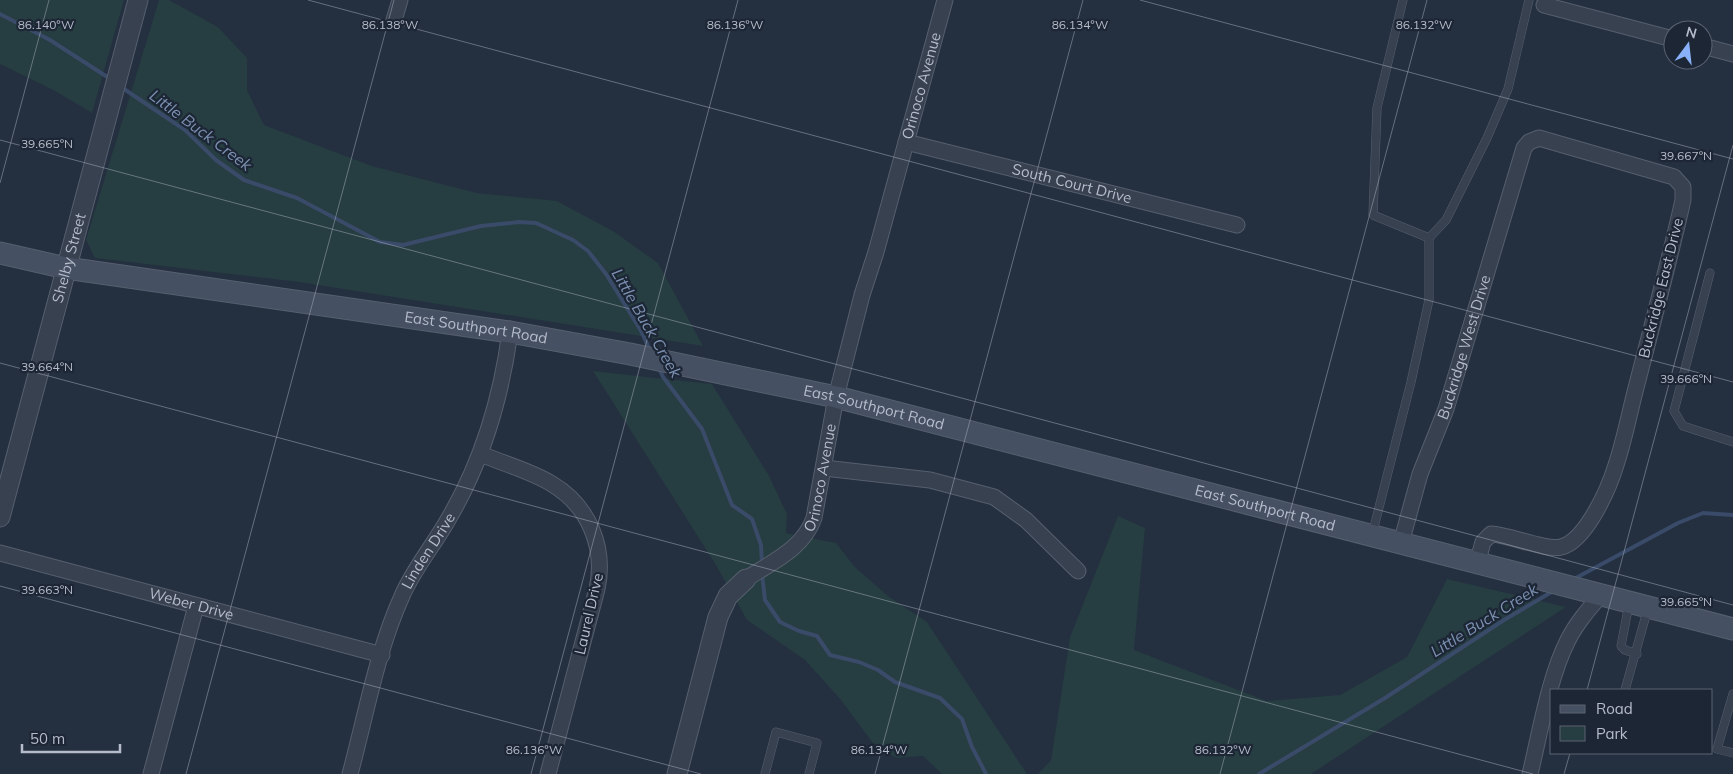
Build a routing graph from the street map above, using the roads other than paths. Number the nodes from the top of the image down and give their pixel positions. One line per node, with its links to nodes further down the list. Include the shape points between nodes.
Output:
1 (138, 0): 16 (street, Shelby Street)
2 (400, 0): 7 (street)
3 (945, 0): 11 (street, Orinoco Avenue)
4 (1403, 0): 14 (lane, via 1377,108 1373,215)
5 (1529, 0): 14 (lane, via 1508,89 1446,220)
6 (1544, 5): 8 (street)
7 (394, 20)
8 (1663, 36)
9 (1713, 49): 10 (street)
10 (1733, 54)
11 (906, 142): 13 (street, South Court Drive); 19 (street, Orinoco Avenue)
12 (1524, 148): 25 (street, Buckridge West Drive, via 1446,409 1420,474); 27 (street, Buckridge East Drive, via 1539,138 1652,169 1674,177 1683,186 1683,200 1616,465 1595,512 1576,540 1560,548 1505,534 1491,534 1483,542)
13 (1238, 225)
14 (1429, 238): 24 (lane, via 1429,300)
15 (0, 253): 16 (main road, East Southport Road)
16 (66, 268): 18 (main road, East Southport Road); 23 (street, Shelby Street)
17 (1710, 273): 20 (lane, via 1674,412 1683,426)
18 (510, 332): 19 (main road, East Southport Road); 21 (street, Linden Drive, via 499,395)
19 (836, 397): 22 (street, Orinoco Avenue); 24 (main road, East Southport Road)
20 (1733, 442)
21 (481, 454): 35 (street, Linden Drive, via 450,518 402,595); 43 (street, Laurel Drive, via 551,483 566,493 588,520 598,548 600,572 597,589)
22 (824, 468): 28 (street, via 930,480 994,497 1026,520); 29 (street, Orinoco Avenue, via 813,522 805,536 790,551)
23 (0, 517)
24 (1372, 536): 25 (main road, East Southport Road)
25 (1401, 543): 27 (main road, East Southport Road)
26 (0, 553): 31 (street, Weber Drive)
27 (1477, 564): 30 (main road, East Southport Road)
28 (1078, 571)
29 (746, 579): 44 (street, Orinoco Avenue, via 728,596 718,617)
30 (1598, 596): 32 (main road, East Southport Road); 36 (street, via 1567,641)
31 (196, 606): 35 (street, Weber Drive); 41 (street)
32 (1638, 606): 33 (main road, East Southport Road); 34 (lane); 34 (lane, via 1621,646)
33 (1733, 629)
34 (1637, 654): 37 (lane)
35 (382, 655): 42 (street, Linden Drive)
36 (1552, 689)
37 (1625, 689)
38 (1733, 694): 40 (lane, via 1717,749)
39 (1550, 696): 47 (street)
40 (1733, 753)
41 (151, 774)
42 (350, 774)
43 (548, 774)
44 (678, 774)
45 (765, 774): 46 (lane, via 776,732 817,743)
46 (809, 774)
47 (1530, 774)

